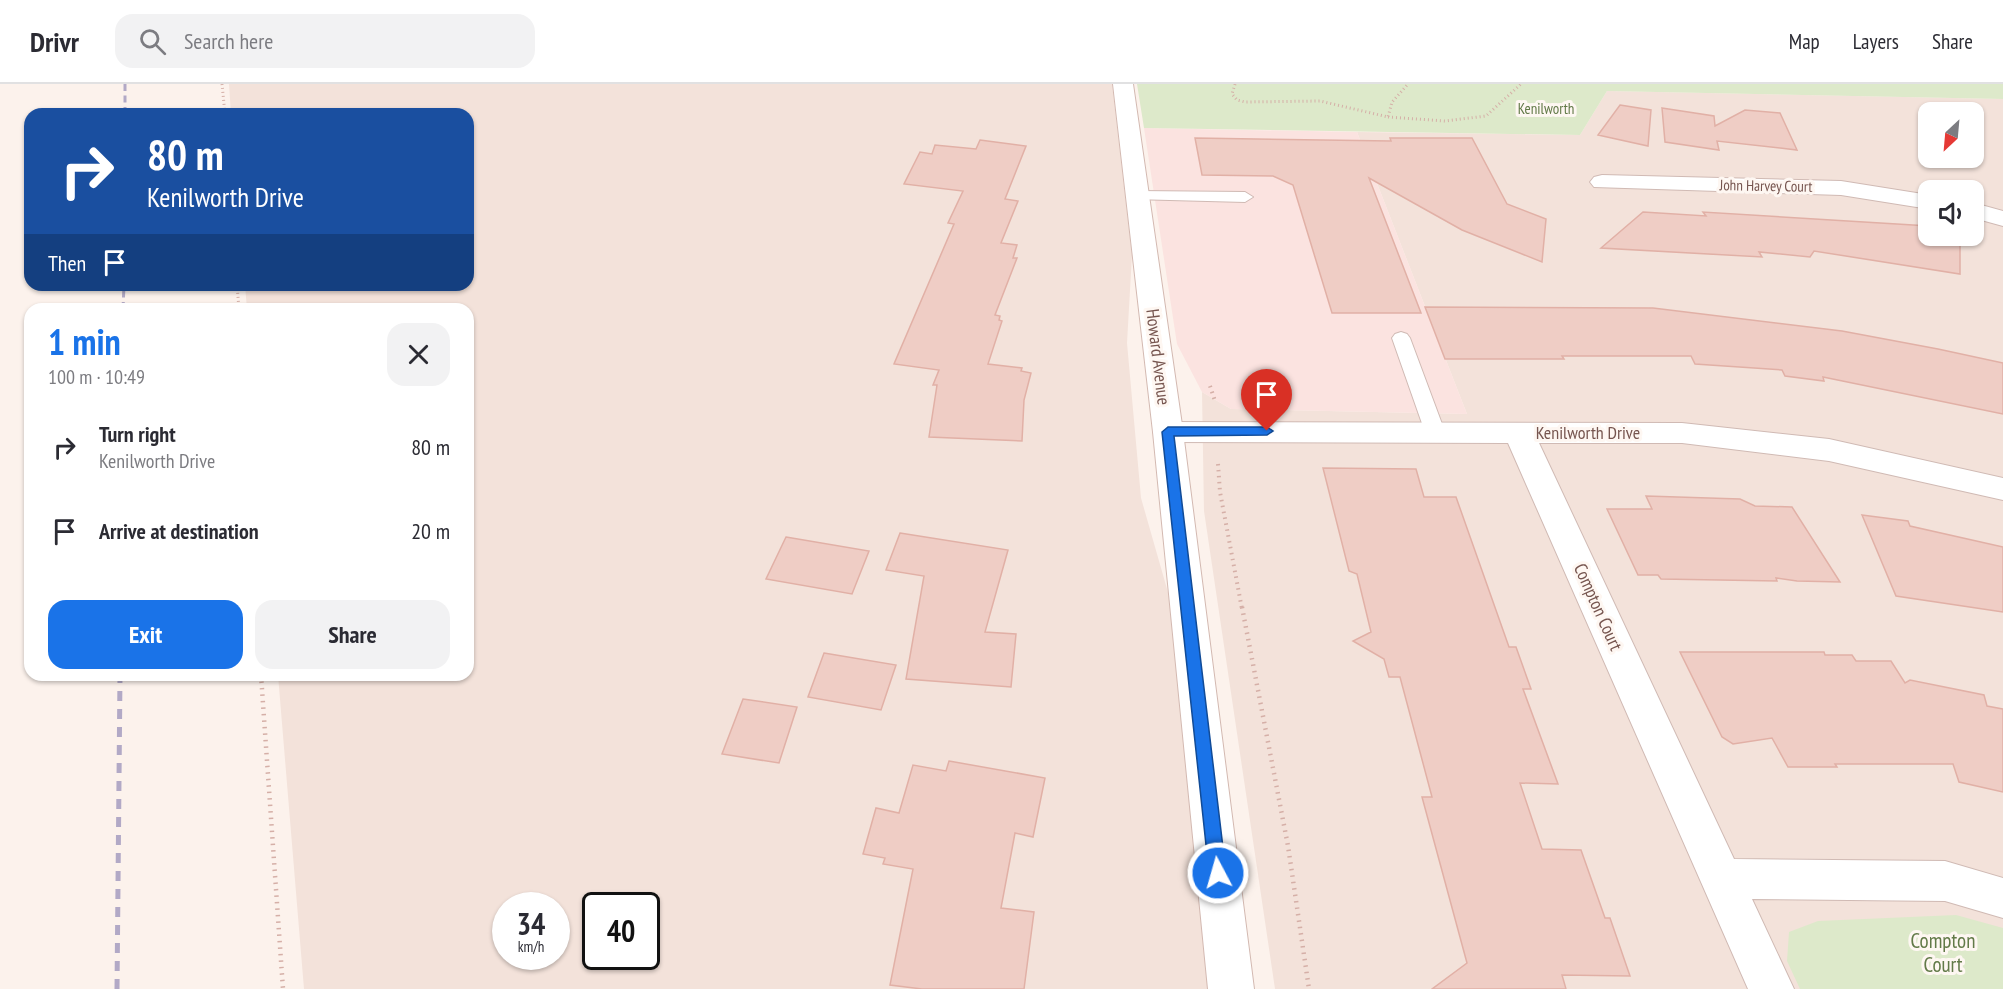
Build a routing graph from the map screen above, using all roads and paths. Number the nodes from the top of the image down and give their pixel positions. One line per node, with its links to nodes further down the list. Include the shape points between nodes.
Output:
1 (222, 84): 6 (path)
2 (1123, 84): 9 (street, Howard Avenue)
3 (1235, 84): 7 (path, via 1232,94 1236,100 1249,104 1297,100 1341,104)
4 (1408, 84): 7 (path, via 1392,102)
5 (1521, 84): 7 (path, via 1486,116 1445,121)
6 (224, 108)
7 (1388, 117)
8 (1602, 182): 11 (street, John Harvey Court, via 1841,188)
9 (1137, 196): 10 (lane); 15 (street, Howard Avenue)
10 (1245, 197)
11 (1918, 200)
12 (1984, 213): 13 (street)
13 (2003, 219)
14 (1401, 338): 16 (lane)
15 (1168, 432): 16 (street, Kenilworth Drive); 24 (street, Howard Avenue)
16 (1435, 432): 17 (street, Kenilworth Drive)
17 (1519, 433): 19 (street, Kenilworth Drive, via 1682,434 1829,450); 21 (street, Compton Court)
18 (1217, 472): 25 (path, via 1288,846)
19 (2003, 489)
20 (261, 681): 23 (path)
21 (1722, 879): 22 (street, via 1945,881); 26 (street, Compton Court)
22 (2003, 898)
23 (283, 989)
24 (1231, 989)
25 (1309, 989)
26 (1771, 989)

